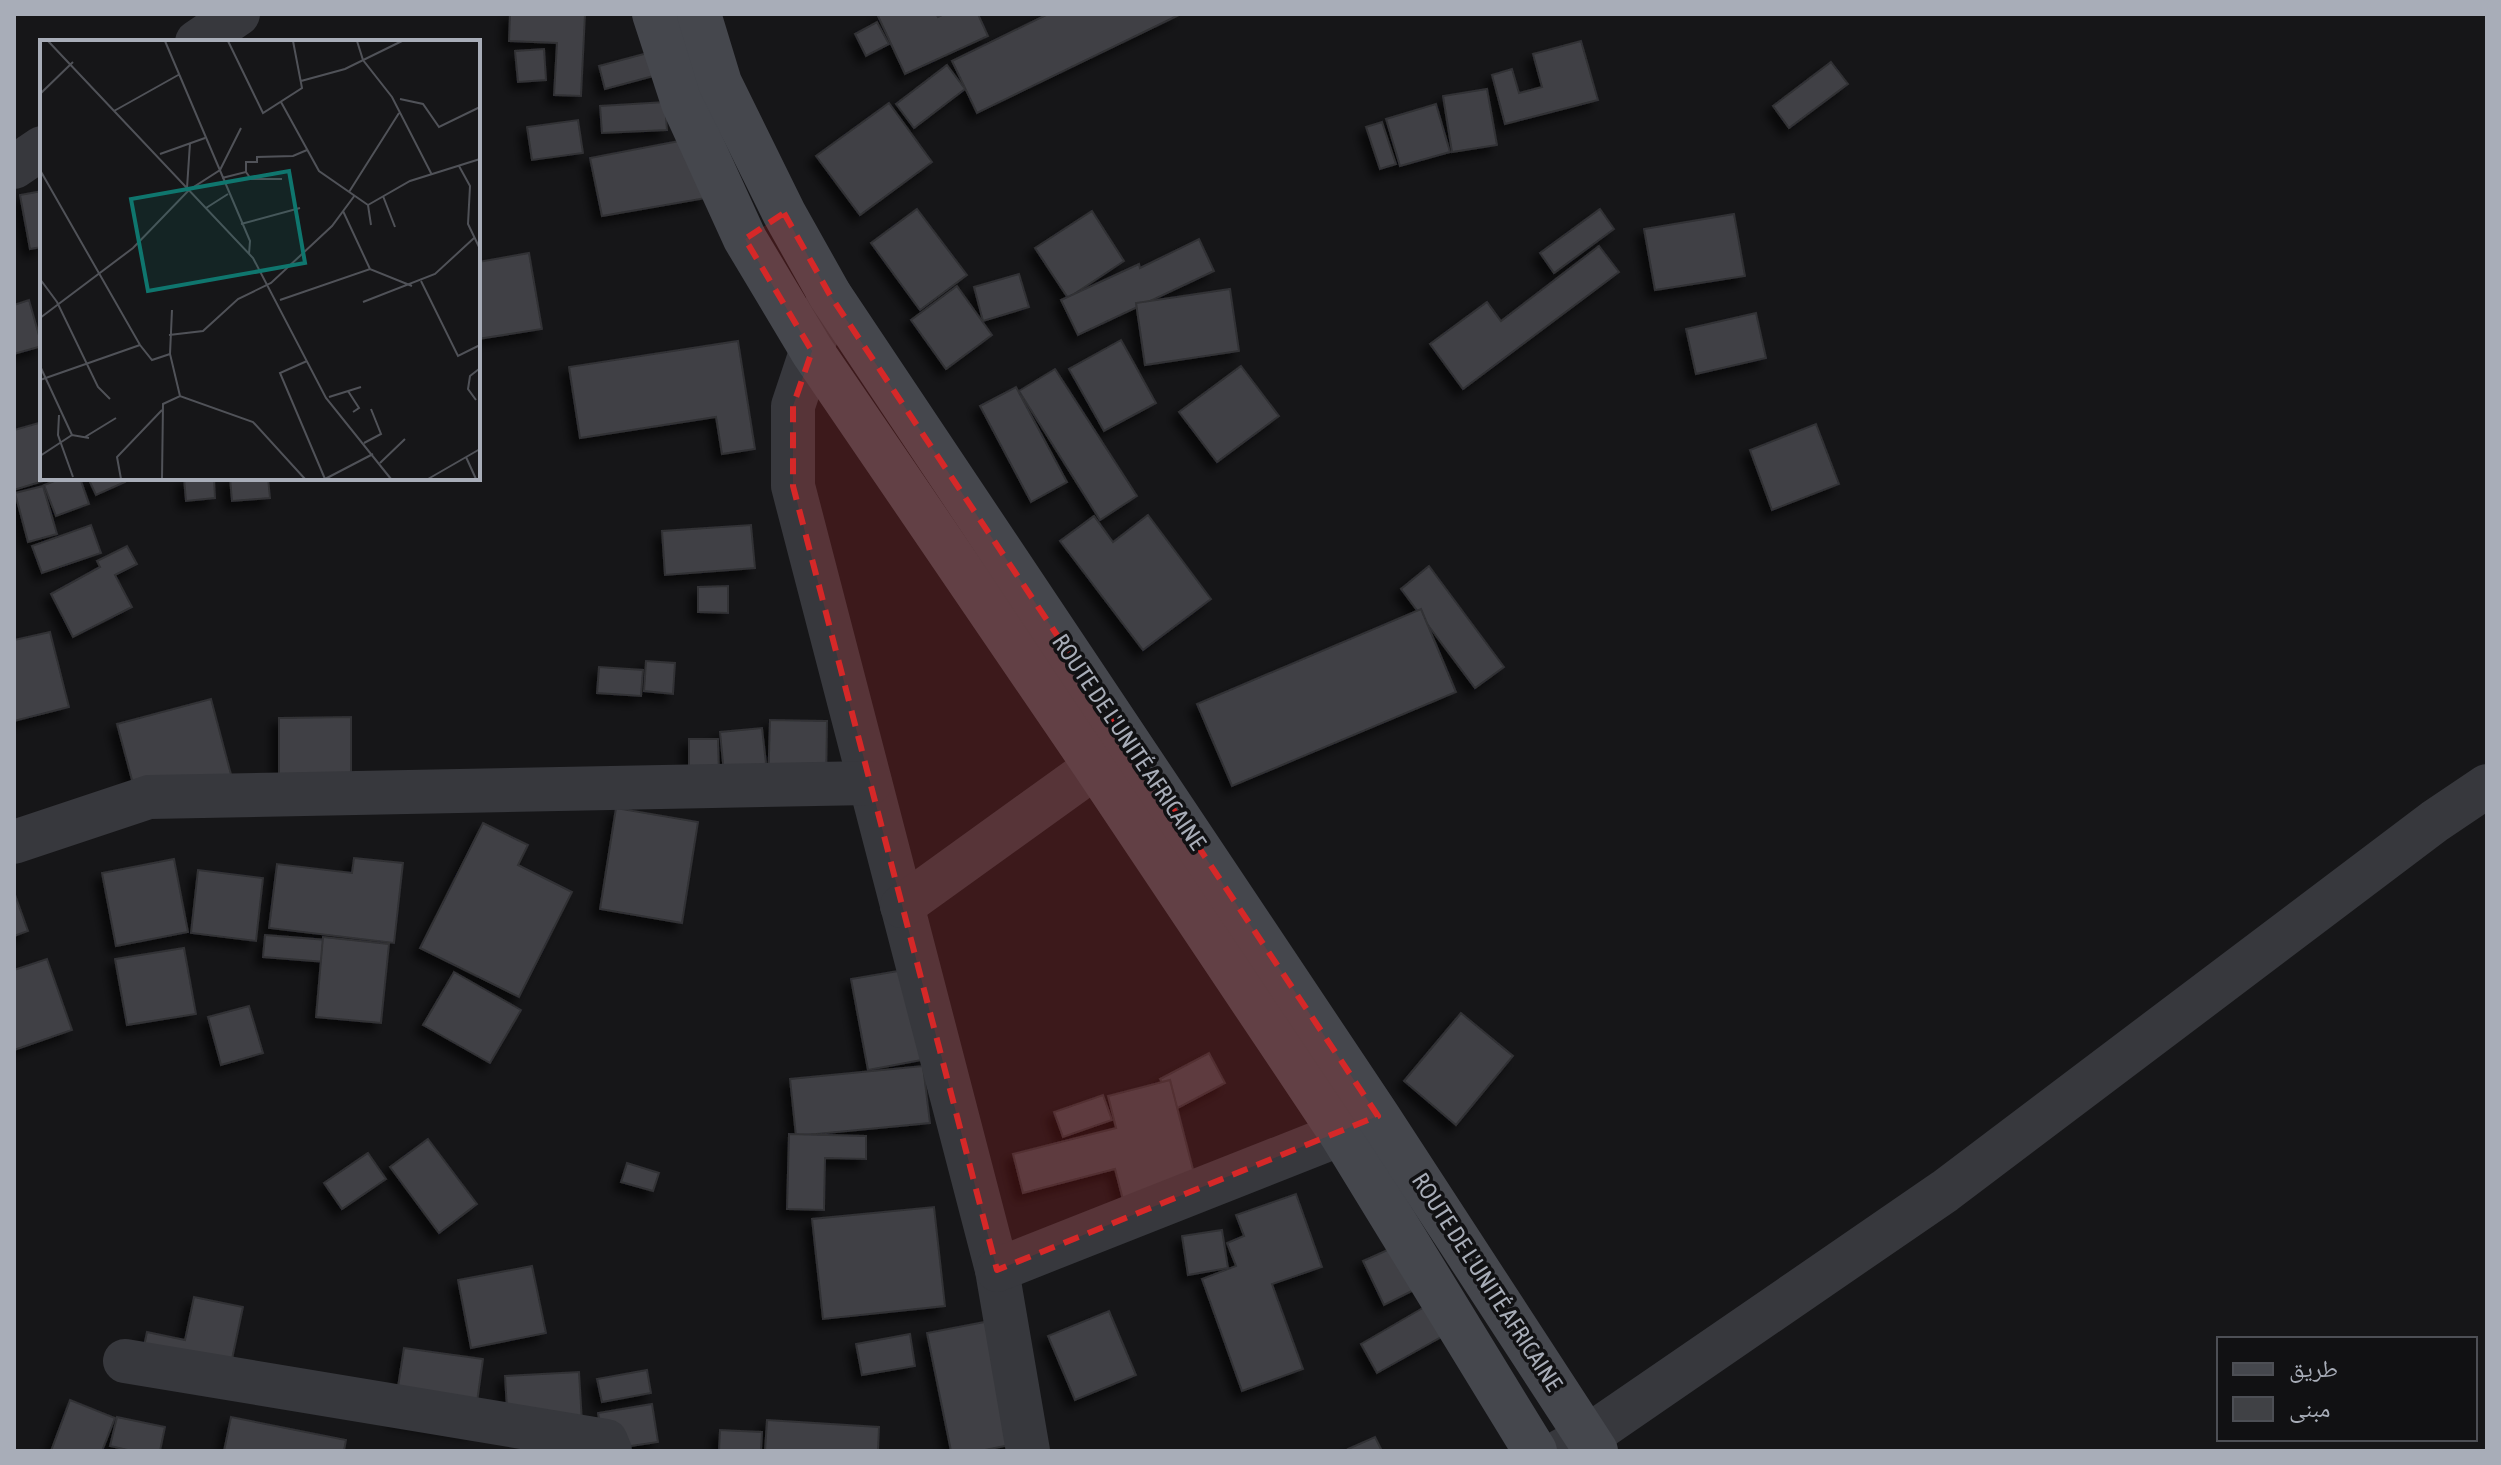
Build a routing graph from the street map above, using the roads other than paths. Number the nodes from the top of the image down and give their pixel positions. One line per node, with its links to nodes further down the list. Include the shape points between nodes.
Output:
1 (238, 14): 4 (street)
2 (654, 14): 8 (main road, ROUTE DE L'UNITÉ AFRICAINE, via 683,103)
3 (699, 14): 7 (main road, ROUTE DE L'UNITÉ AFRICAINE, via 720,83)
4 (200, 40)
5 (40, 149): 6 (street)
6 (14, 167)
7 (784, 213): 8 (main road); 9 (main road, ROUTE DE L'UNITÉ AFRICAINE)
8 (745, 239): 10 (main road, ROUTE DE L'UNITÉ AFRICAINE)
9 (830, 295): 10 (street); 11 (main road, ROUTE DE L'UNITÉ AFRICAINE)
10 (812, 351): 11 (main road, ROUTE DE L'UNITÉ AFRICAINE); 12 (street, via 793,406 793,486)
11 (1112, 754): 15 (street); 16 (main road, ROUTE DE L'UNITÉ AFRICAINE)
12 (870, 783): 14 (street, via 149,797); 15 (street)
13 (2487, 786): 19 (street, via 1945,1191)
14 (14, 842)
15 (902, 906): 17 (street)
16 (1360, 1125): 17 (street); 19 (main road, ROUTE DE L'UNITÉ AFRICAINE); 22 (main road, ROUTE DE L'UNITÉ AFRICAINE)
17 (997, 1270): 21 (street)
18 (125, 1361): 20 (street, via 606,1441)
19 (1581, 1446)
20 (610, 1451)
21 (1028, 1451)
22 (1535, 1451)

